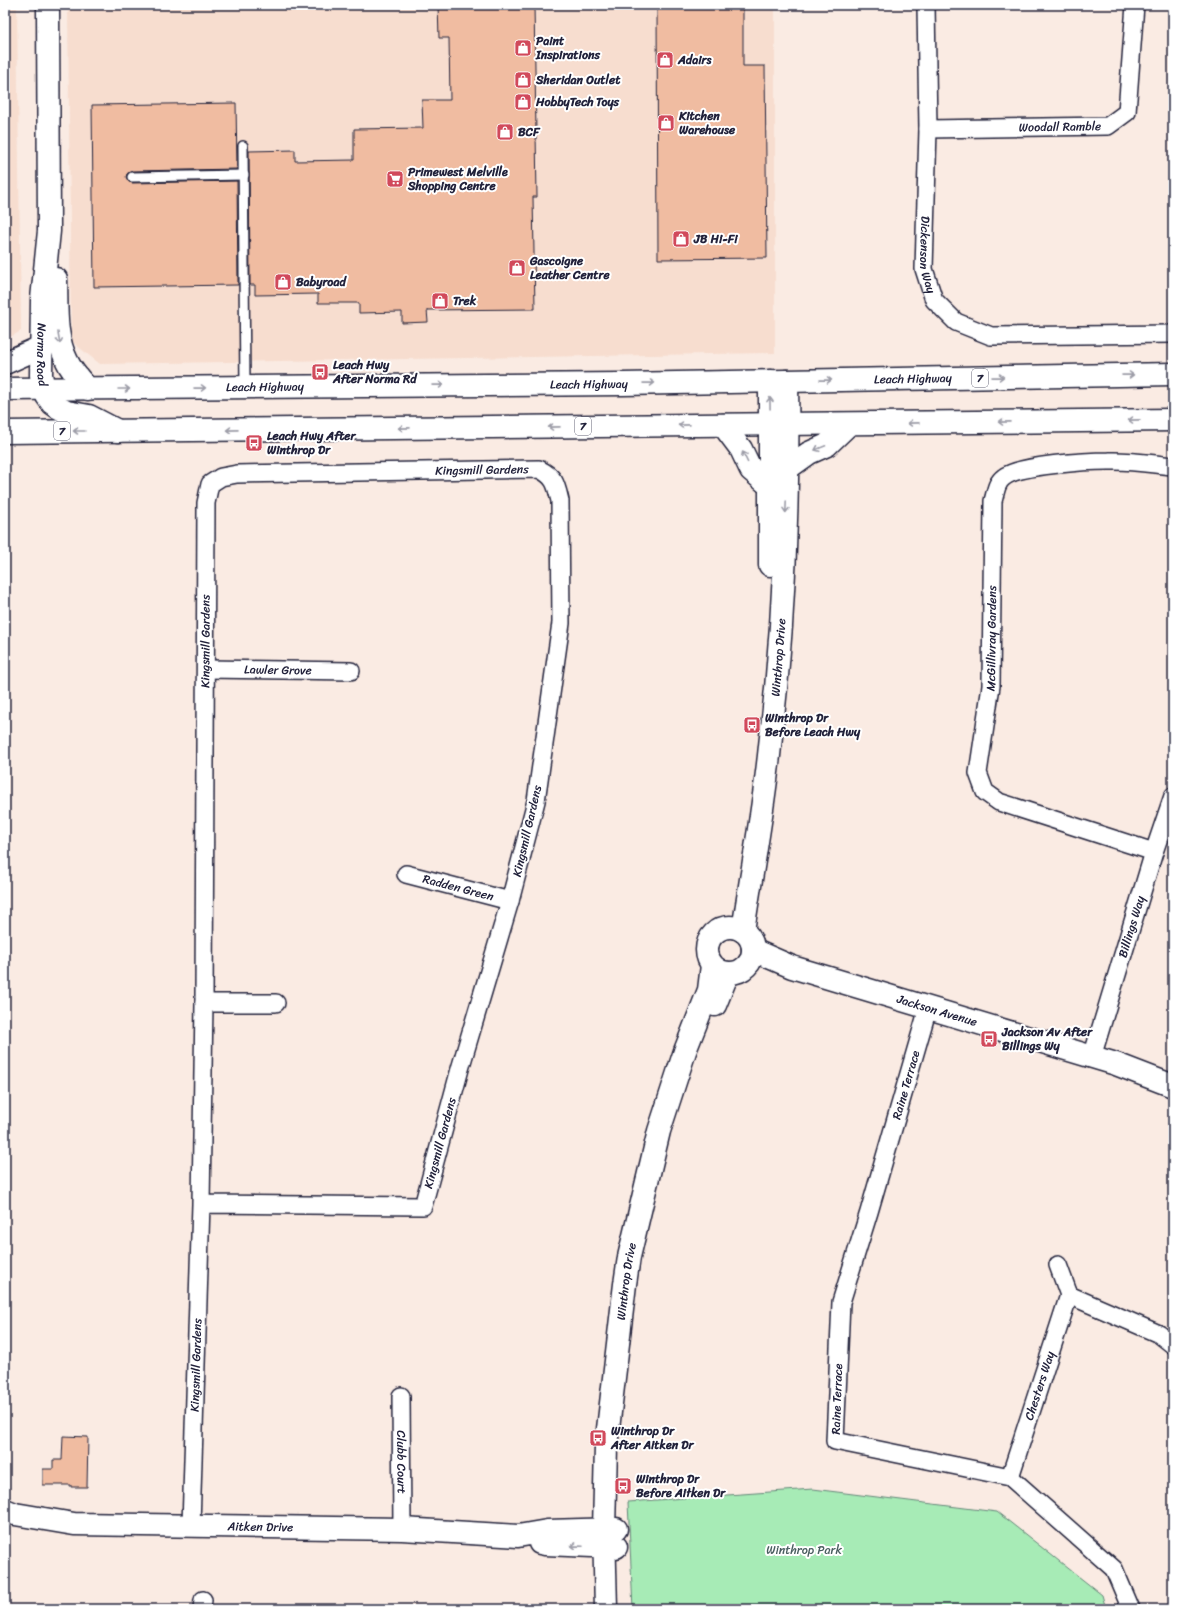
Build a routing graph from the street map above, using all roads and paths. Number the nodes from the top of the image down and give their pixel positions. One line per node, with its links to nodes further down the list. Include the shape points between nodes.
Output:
1 (48, 5): 8 (main road, Norma Road)
2 (926, 5): 4 (street, Dickenson Way)
3 (1135, 5): 4 (street, Woodall Ramble, via 1127,112 1108,126)
4 (928, 129): 9 (street, Dickenson Way, via 924,269 934,300 956,322 991,336)
5 (244, 146): 6 (lane)
6 (244, 175): 7 (lane); 14 (lane)
7 (132, 177)
8 (49, 231): 10 (main road, Norma Road, via 42,299); 16 (main road, Norma Road, one-way to 16, via 56,259 57,317 61,346 68,363)
9 (1173, 334)
10 (41, 347): 11 (main road); 15 (main road, Norma Road)
11 (5, 363)
12 (1173, 374): 13 (main road, Leach Highway / 7, one-way to 12)
13 (778, 381): 14 (main road, Leach Highway / 7, one-way to 13); 19 (main road, Winthrop Drive)
14 (245, 387): 16 (main road, Leach Highway / 7, one-way to 14)
15 (44, 389): 16 (main road, Leach Highway / 7); 17 (main road, Leach Highway / 7); 22 (main road, Norma Road, via 52,403 59,408 89,416)
16 (88, 389)
17 (5, 390)
18 (1173, 420): 20 (main road, 7, one-way to 20)
19 (779, 424): 20 (main road, 7); 21 (main road, 7); 25 (main road, Winthrop Drive); 26 (main road, Winthrop Drive)
20 (849, 424): 25 (main road, one-way to 25, via 827,445 809,453)
21 (723, 425): 22 (main road, 7, one-way to 22); 26 (main road, one-way to 21, via 751,470 741,449)
22 (118, 431): 23 (main road, 7, one-way to 23)
23 (5, 432)
24 (1173, 466): 30 (street, McGillivray Gardens, via 1110,461 1044,466 1024,469 1006,476 997,484 993,501 992,686 978,773 985,792 998,802)
25 (788, 468): 33 (main road, Winthrop Drive, one-way to 33, via 782,621 770,748)
26 (770, 486): 33 (main road, Winthrop Drive, via 768,626 764,687 758,751 736,899)
27 (206, 669): 28 (street, Lawler Grove); 32 (street, Kingsmill Gardens, via 206,503 210,484 221,477 237,474 531,469 539,469 550,474 556,483 560,501 561,623 536,802); 36 (street, Kingsmill Gardens)
28 (351, 671)
29 (1173, 796): 30 (street, Billings Way)
30 (1154, 852): 39 (street, Billings Way)
31 (406, 874): 32 (street, Radden Green)
32 (510, 901): 41 (street, Kingsmill Gardens, via 460,1068 423,1206)
33 (735, 929): 34 (main road, via 748,936); 35 (main road, via 721,928 710,937 707,951)
34 (750, 957): 35 (main road, via 743,969 736,972); 38 (main road, Jackson Avenue)
35 (720, 969): 50 (main road, Winthrop Drive, via 714,1006 672,1133 640,1267 622,1405)
36 (204, 1003): 37 (street); 41 (street, Kingsmill Gardens)
37 (276, 1003)
38 (928, 1008): 39 (main road, Jackson Avenue); 46 (street, Raine Terrace, via 841,1302 835,1441)
39 (1092, 1057): 40 (main road, Jackson Avenue)
40 (1173, 1086)
41 (202, 1204): 48 (street, Kingsmill Gardens)
42 (1058, 1265): 43 (street)
43 (1069, 1294): 44 (street, via 1159,1334); 46 (street, Chesters Way)
44 (1173, 1345)
45 (401, 1396): 49 (street, Clubb Court)
46 (1010, 1477): 53 (street, Raine Terrace, via 1114,1569)
47 (5, 1510): 48 (main road, Aitken Drive, via 74,1524)
48 (191, 1525): 49 (main road, Aitken Drive)
49 (402, 1528): 50 (main road, Aitken Drive, via 518,1536 545,1544)
50 (610, 1538): 51 (main road, Winthrop Drive); 52 (main road, Winthrop Drive)
51 (606, 1609)
52 (619, 1609)
53 (1131, 1609)

